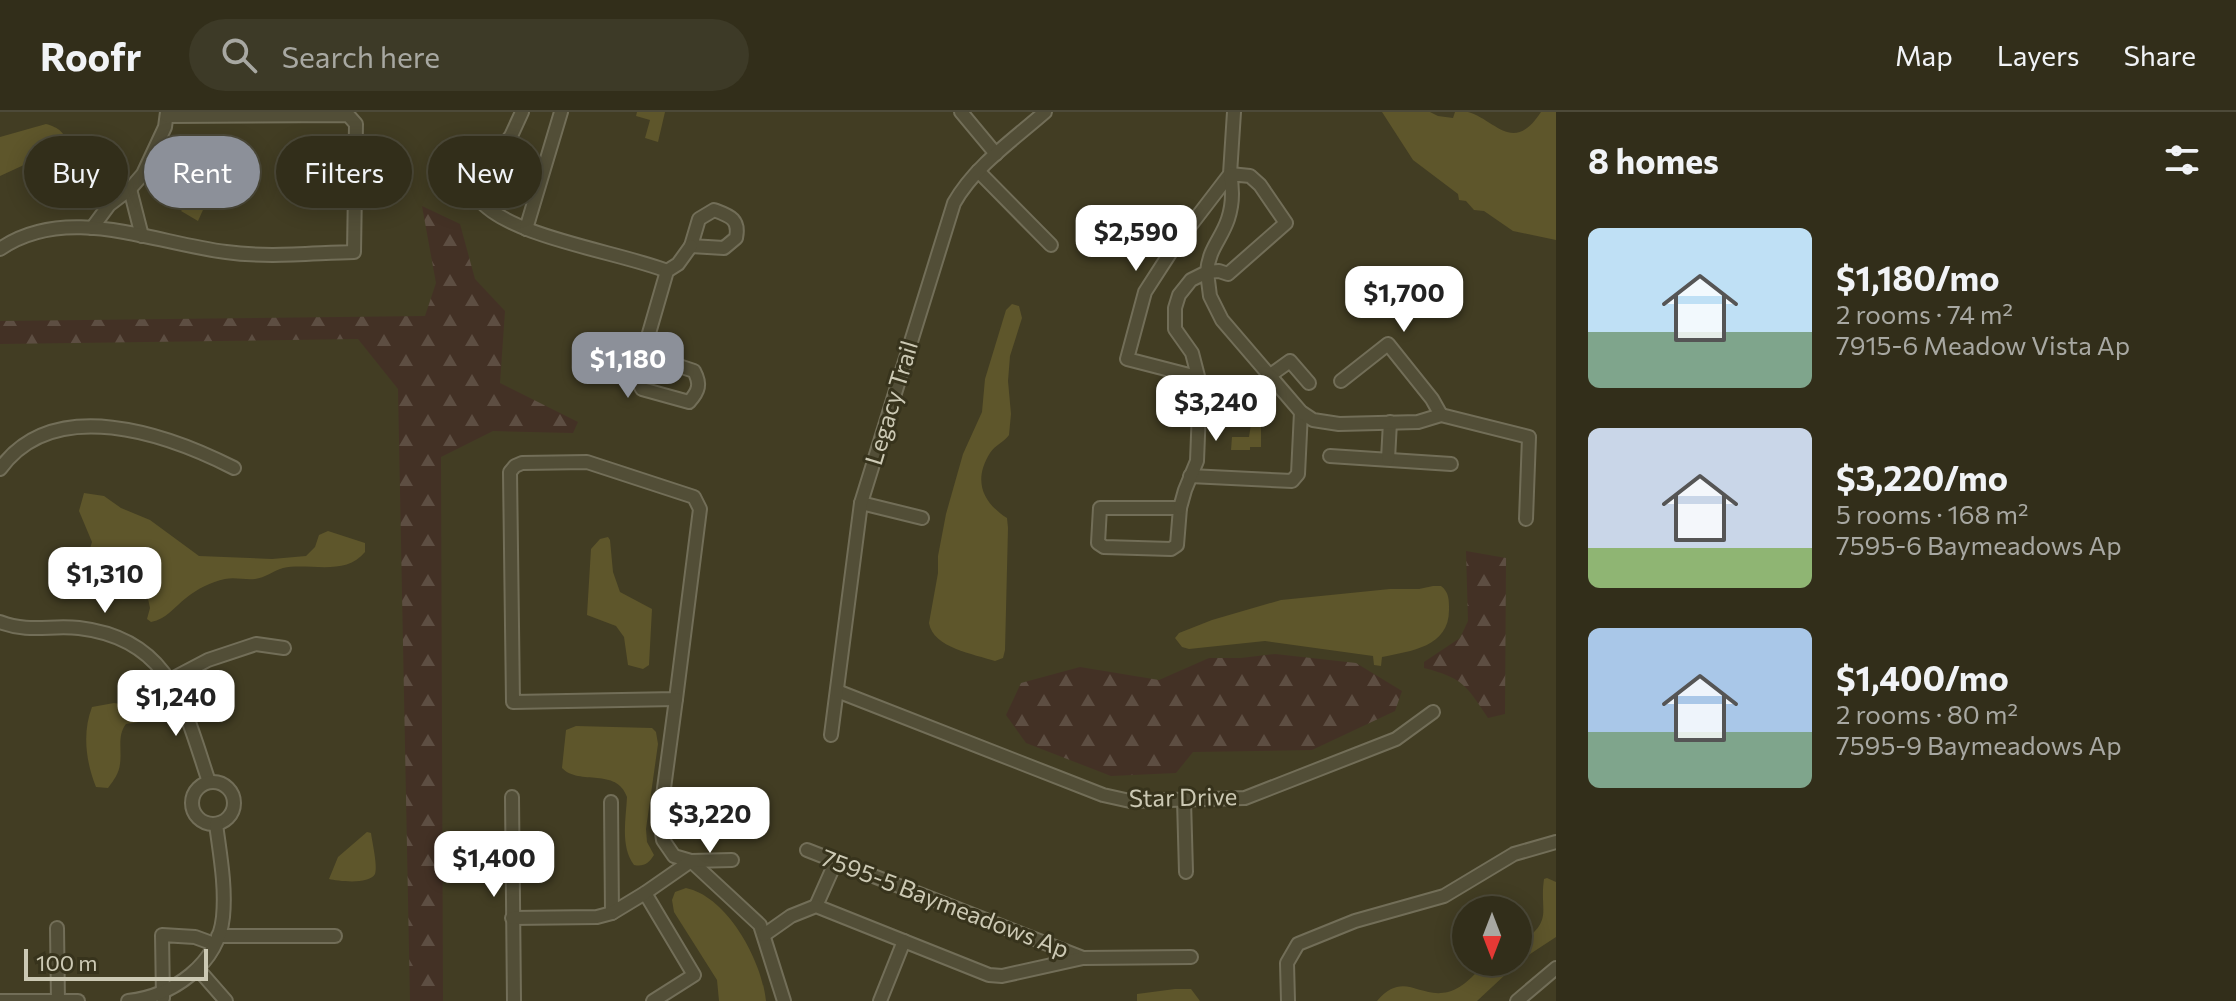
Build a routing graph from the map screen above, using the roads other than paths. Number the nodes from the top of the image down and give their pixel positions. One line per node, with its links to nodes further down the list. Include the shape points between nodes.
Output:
1 (522, 112): 12 (street, via 474,186 479,199)
2 (561, 112): 12 (street)
3 (961, 112): 7 (street)
4 (1045, 112): 7 (street, Legacy Trail)
5 (1234, 112): 9 (street)
6 (167, 114): 10 (street, via 149,164); 13 (street, via 348,115 356,124 354,252 227,253)
7 (996, 154): 8 (street, Legacy Trail)
8 (978, 171): 14 (street); 33 (street, Legacy Trail, via 954,203)
9 (1230, 174): 18 (street, via 1228,220 1208,256); 18 (street, via 1250,176 1286,223 1228,274); 21 (street, via 1145,292 1127,359)
10 (130, 189): 11 (street); 13 (street)
11 (92, 228): 13 (street); 16 (street, via 44,230)
12 (526, 229): 17 (street)
13 (142, 236)
14 (1051, 245)
15 (691, 246): 17 (street)
16 (0, 249)
17 (667, 271): 19 (street)
18 (1207, 272): 20 (street, via 1215,310); 21 (street, via 1191,280 1175,308 1175,329 1192,353)
19 (643, 354): 19 (street, via 637,379 642,389 689,402 697,393 694,371)
20 (1269, 376): 23 (street, via 1290,361); 24 (street)
21 (1197, 377): 32 (street, via 1197,461)
22 (1341, 381): 25 (street, via 1388,344)
23 (1309, 383)
24 (1301, 412): 26 (street, via 1325,423); 32 (street, via 1298,474 1292,481)
25 (1441, 415): 26 (street); 36 (street, via 1529,437)
26 (1390, 422): 28 (street)
27 (1330, 456): 28 (street)
28 (1388, 459): 29 (street)
29 (1451, 464)
30 (234, 468): 31 (street, via 155,436 78,427 28,441)
31 (0, 469)
32 (1190, 476): 34 (street)
33 (861, 503): 35 (street); 40 (street, Legacy Trail)
34 (1180, 508): 34 (street, via 1177,545 1171,549 1098,543 1100,508)
35 (922, 518)
36 (1526, 519)
37 (0, 622): 39 (street, via 27,629 81,628 123,640 144,652)
38 (284, 648): 39 (street, via 256,644)
39 (170, 680): 44 (street, via 187,712)
40 (837, 691): 43 (street, Legacy Trail); 46 (street, Star Drive, via 1103,795 1130,801)
41 (676, 699): 41 (street, via 700,509 694,497 587,462 515,466 510,472 513,702); 52 (street, via 661,830 674,856)
42 (1433, 712): 46 (street, Star Drive, via 1396,739 1261,794)
43 (831, 735)
44 (209, 782): 48 (street, via 196,789 192,809 204,823); 48 (street, via 228,788 234,800 232,813)
45 (512, 797): 58 (street)
46 (1184, 800): 54 (street)
47 (611, 802): 57 (street)
48 (216, 824): 62 (street, via 223,916)
49 (1556, 842): 78 (street, via 1514,854 1444,896 1355,921 1298,944 1287,963)
50 (807, 850): 53 (street, 7595-5 Baymeadows Ap)
51 (732, 860): 52 (street)
52 (691, 861): 55 (street); 60 (street, via 748,912)
53 (836, 861): 56 (street); 65 (street, 7595-5 Baymeadows Ap)
54 (1186, 872)
55 (645, 893): 57 (street); 75 (street, via 694,975)
56 (816, 906): 60 (street); 63 (street)
57 (612, 913): 58 (street)
58 (512, 918): 74 (street)
59 (57, 928): 70 (street)
60 (764, 935): 76 (street)
61 (335, 936): 62 (street)
62 (216, 940): 67 (street); 68 (street, via 162,935)
63 (904, 941): 65 (street, via 989,975); 77 (street)
64 (1191, 957): 65 (street)
65 (1083, 958)
66 (1556, 968): 79 (street)
67 (198, 969): 68 (street); 73 (street)
68 (163, 997): 72 (street)
69 (0, 1001): 70 (street)
70 (58, 1001): 71 (street)
71 (78, 1001)
72 (128, 1001)
73 (226, 1001)
74 (514, 1001)
75 (653, 1001)
76 (784, 1001)
77 (880, 1001)
78 (1288, 1001)
79 (1517, 1001)

